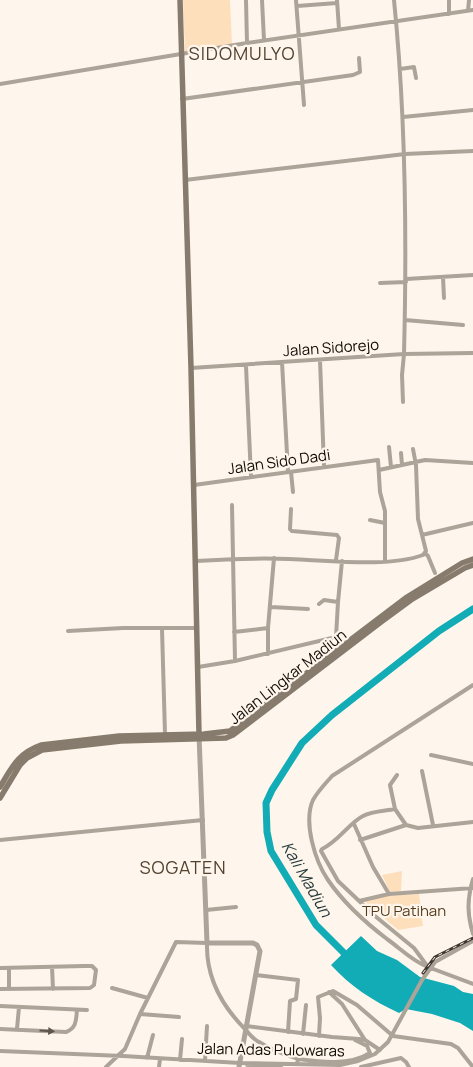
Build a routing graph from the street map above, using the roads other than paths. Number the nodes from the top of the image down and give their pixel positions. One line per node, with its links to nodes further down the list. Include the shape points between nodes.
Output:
1 (180, 0): 17 (main road)
2 (246, 0): 16 (street)
3 (262, 0): 15 (street)
4 (296, 0): 9 (street)
5 (394, 0): 12 (street)
6 (449, 0): 11 (street)
7 (469, 0): 10 (street)
8 (337, 1): 9 (street); 13 (street)
9 (297, 6): 14 (street)
10 (471, 11): 11 (street)
11 (449, 14): 12 (street)
12 (396, 20): 13 (street); 19 (street)
13 (339, 29): 14 (street)
14 (299, 35): 15 (street); 21 (street)
15 (264, 40): 16 (street)
16 (247, 43): 17 (street)
17 (182, 55): 22 (street); 23 (main road)
18 (359, 58): 21 (street, via 358,74)
19 (400, 69): 20 (street, via 414,67); 26 (street)
20 (416, 78)
21 (302, 82): 23 (street); 24 (street)
22 (0, 84)
23 (182, 98): 29 (main road)
24 (304, 105)
25 (473, 110): 26 (street)
26 (403, 117): 28 (street)
27 (473, 151): 28 (street)
28 (405, 154): 29 (street); 32 (street)
29 (185, 180): 42 (main road)
30 (473, 275): 31 (street)
31 (443, 277): 32 (street); 34 (street)
32 (406, 280): 33 (street); 35 (street)
33 (380, 283)
34 (444, 298)
35 (405, 320): 36 (street); 38 (street)
36 (463, 325)
37 (473, 353): 38 (street, Jalan Sidorejo)
38 (404, 354): 39 (street, Jalan Sidorejo); 43 (street)
39 (320, 360): 40 (street, Jalan Sidorejo); 50 (street)
40 (282, 362): 41 (street, Jalan Sidorejo); 53 (street)
41 (246, 366): 42 (street, Jalan Sidorejo); 54 (street)
42 (191, 368): 55 (main road)
43 (404, 402)
44 (389, 447): 51 (street)
45 (413, 449): 47 (street)
46 (401, 454): 49 (street)
47 (416, 463): 48 (street, via 430,460); 49 (street); 62 (street, via 418,519)
48 (473, 464)
49 (402, 465): 51 (street)
50 (324, 467): 52 (street, Jalan Sido Dadi, via 378,460); 53 (street, Jalan Sido Dadi)
51 (391, 467): 52 (street)
52 (379, 470): 60 (street)
53 (290, 472): 54 (street, Jalan Sido Dadi); 56 (street)
54 (251, 477): 55 (street, Jalan Sido Dadi)
55 (194, 484): 68 (main road)
56 (293, 492)
57 (232, 505): 65 (street)
58 (291, 509): 67 (street, via 292,532 337,535)
59 (370, 520): 60 (street)
60 (385, 523): 70 (street)
61 (473, 523): 62 (street)
62 (422, 535): 63 (street)
63 (425, 553): 70 (street); 72 (street)
64 (274, 558): 65 (street); 67 (street); 75 (street)
65 (233, 559): 68 (street); 81 (street)
66 (473, 559): 82 (main road, Jalan Lingkar Madiun, via 407,597)
67 (336, 560): 69 (street)
68 (196, 561): 77 (main road)
69 (342, 561): 70 (street); 73 (street)
70 (385, 561)
71 (473, 565): 82 (main road, Jalan Lingkar Madiun, via 411,600)
72 (434, 573)
73 (338, 602): 74 (street, via 324,600); 83 (street)
74 (319, 604)
75 (271, 607): 76 (street); 78 (street)
76 (308, 609)
77 (198, 628): 79 (street); 87 (main road)
78 (268, 628): 81 (street); 85 (street)
79 (162, 629): 80 (street); 89 (street)
80 (68, 631)
81 (234, 632): 86 (street)
82 (359, 635): 84 (main road, Jalan Lingkar Madiun); 90 (main road, Jalan Lingkar Madiun, via 240,731 226,738)
83 (336, 637): 84 (street); 85 (street)
84 (344, 643): 90 (main road, Jalan Lingkar Madiun, via 236,727)
85 (268, 654): 86 (street)
86 (235, 661): 87 (street)
87 (198, 667): 90 (main road)
88 (473, 685): 117 (street, via 332,776 318,791 310,812 312,842 331,884 364,920 409,958)
89 (165, 734): 90 (main road, Jalan Lingkar Madiun); 95 (main road, Jalan Lingkar Madiun, via 41,745 23,754)
90 (199, 736): 96 (main road, Jalan Lingkar Madiun, via 42,750 20,765); 98 (street)
91 (431, 755): 92 (street)
92 (473, 764)
93 (422, 771): 102 (street)
94 (397, 775): 97 (street, via 390,785)
95 (0, 787)
96 (0, 798)
97 (395, 810): 100 (street, via 367,814); 101 (street)
98 (203, 820): 103 (street); 110 (street)
99 (473, 822): 102 (street)
100 (354, 824): 104 (street); 108 (street, via 321,850 331,872)
101 (406, 825): 102 (street, via 417,828); 104 (street)
102 (433, 825)
103 (0, 840)
104 (360, 840): 107 (street)
105 (473, 879): 106 (street)
106 (472, 888): 107 (street); 111 (street, via 468,907)
107 (388, 894): 108 (street)
108 (358, 901): 117 (street, via 414,948)
109 (236, 907): 110 (street)
110 (206, 910): 113 (street)
111 (473, 934)
112 (473, 941): 117 (street, via 438,959)
113 (206, 943): 118 (street, via 255,944 260,954); 125 (street, via 176,942); 135 (street, via 208,967 216,990 230,1013)
114 (52, 967): 116 (street); 122 (street); 122 (street, via 92,966 96,970 94,985 90,988)
115 (0, 968): 116 (street)
116 (9, 968): 121 (street)
117 (428, 968): 119 (street); 141 (street, Jalan Adas Pulowaras)
118 (256, 975): 135 (street); 137 (street, via 298,980 296,999 290,1001)
119 (473, 984)
120 (112, 988): 125 (street)
121 (9, 989): 122 (street); 123 (street)
122 (53, 989)
123 (0, 990)
124 (329, 992): 140 (street, via 317,998); 141 (street, via 333,991 357,1005); 144 (street, via 342,1004)
125 (148, 998): 131 (street)
126 (306, 1005): 138 (street)
127 (0, 1006): 128 (street)
128 (19, 1007): 129 (street); 136 (street)
129 (77, 1010): 130 (street); 136 (street, one-way to 129, via 69,1032 75,1025)
130 (87, 1010)
131 (140, 1014): 132 (street); 147 (street, via 126,1047)
132 (179, 1018)
133 (207, 1026): 151 (street)
134 (0, 1028): 136 (street)
135 (246, 1028): 137 (street); 152 (street, via 264,1046); 153 (street)
136 (17, 1029)
137 (288, 1032): 138 (street)
138 (303, 1034): 140 (street)
139 (153, 1035): 148 (street)
140 (319, 1036): 142 (street)
141 (393, 1036): 145 (street, Jalan Adas Pulowaras); 160 (street, via 451,1044)
142 (351, 1039): 144 (street); 152 (street, via 367,1046 370,1052 338,1062)
143 (182, 1040): 150 (street)
144 (365, 1040): 145 (street)
145 (380, 1050): 152 (street, Jalan Adas Pulowaras, via 370,1057 340,1065)
146 (0, 1051): 147 (street, Jalan Adas Pulowaras)
147 (118, 1056): 148 (street, Jalan Adas Pulowaras); 155 (street)
148 (147, 1058): 149 (street, Jalan Adas Pulowaras)
149 (160, 1059): 150 (street, Jalan Adas Pulowaras); 156 (street)
150 (182, 1060): 151 (street, Jalan Adas Pulowaras); 157 (street)
151 (205, 1061): 153 (street, Jalan Adas Pulowaras)
152 (297, 1061): 154 (street, Jalan Adas Pulowaras)
153 (240, 1065): 154 (street, Jalan Adas Pulowaras)
154 (278, 1066)
155 (106, 1067)
156 (159, 1067)
157 (183, 1067)
158 (361, 1067): 159 (street, via 400,1058)
159 (409, 1067)
160 (473, 1067)

